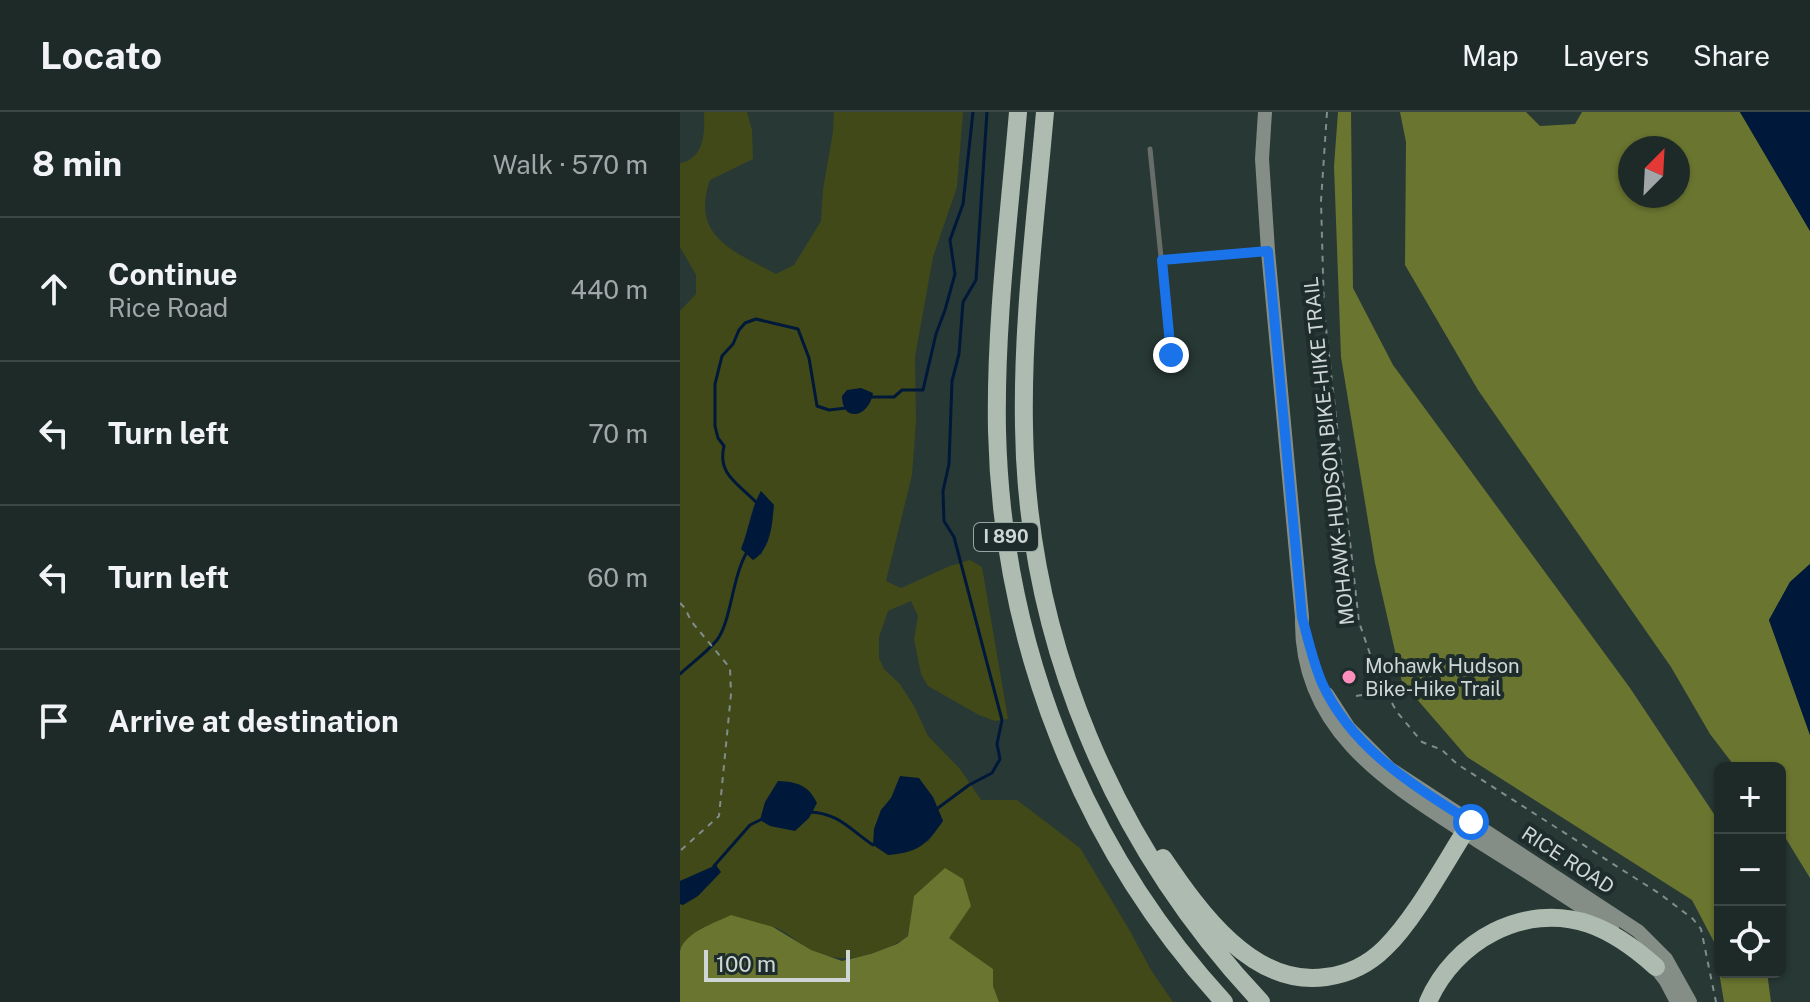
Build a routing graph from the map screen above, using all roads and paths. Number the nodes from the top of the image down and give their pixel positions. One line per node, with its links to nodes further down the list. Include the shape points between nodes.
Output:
1 (1018, 112): 15 (highway, I 890, via 997,393 1000,488 1011,573 1037,677 1076,779 1126,872)
2 (1045, 112): 14 (highway, I 890, via 1025,356 1031,532 1073,701)
3 (1265, 112): 6 (street, RICE ROAD, via 1262,159)
4 (1327, 112): 10 (path, MOHAWK-HUDSON BIKE-HIKE TRAIL, via 1321,201 1324,310 1359,622)
5 (1150, 149): 7 (lane)
6 (1268, 251): 7 (lane); 12 (street, RICE ROAD, via 1302,617 1322,683 1349,728 1389,768)
7 (1162, 260): 8 (lane)
8 (1171, 355)
9 (680, 603): 13 (path, via 730,668 719,816)
10 (1379, 680): 11 (path, via 1369,694); 23 (path, MOHAWK-HUDSON BIKE-HIKE TRAIL, via 1422,742 1442,750 1693,919 1701,929)
11 (1356, 696)
12 (1468, 827): 14 (highway, via 1394,939 1361,967 1333,976 1289,976 1262,966); 16 (street, RICE ROAD, via 1615,929); 22 (street, RICE ROAD, via 1638,931 1666,959)
13 (680, 851)
14 (1174, 881): 19 (highway, via 1183,909)
15 (1179, 948): 17 (highway); 18 (highway, I 890)
16 (1656, 967): 20 (highway, via 1629,945 1588,924 1557,918 1525,920 1468,947 1446,969); 21 (street, RICE ROAD)
17 (1217, 1002)
18 (1224, 1002)
19 (1261, 1002)
20 (1428, 1002)
21 (1677, 1002)
22 (1690, 1002)
23 (1716, 1002)

